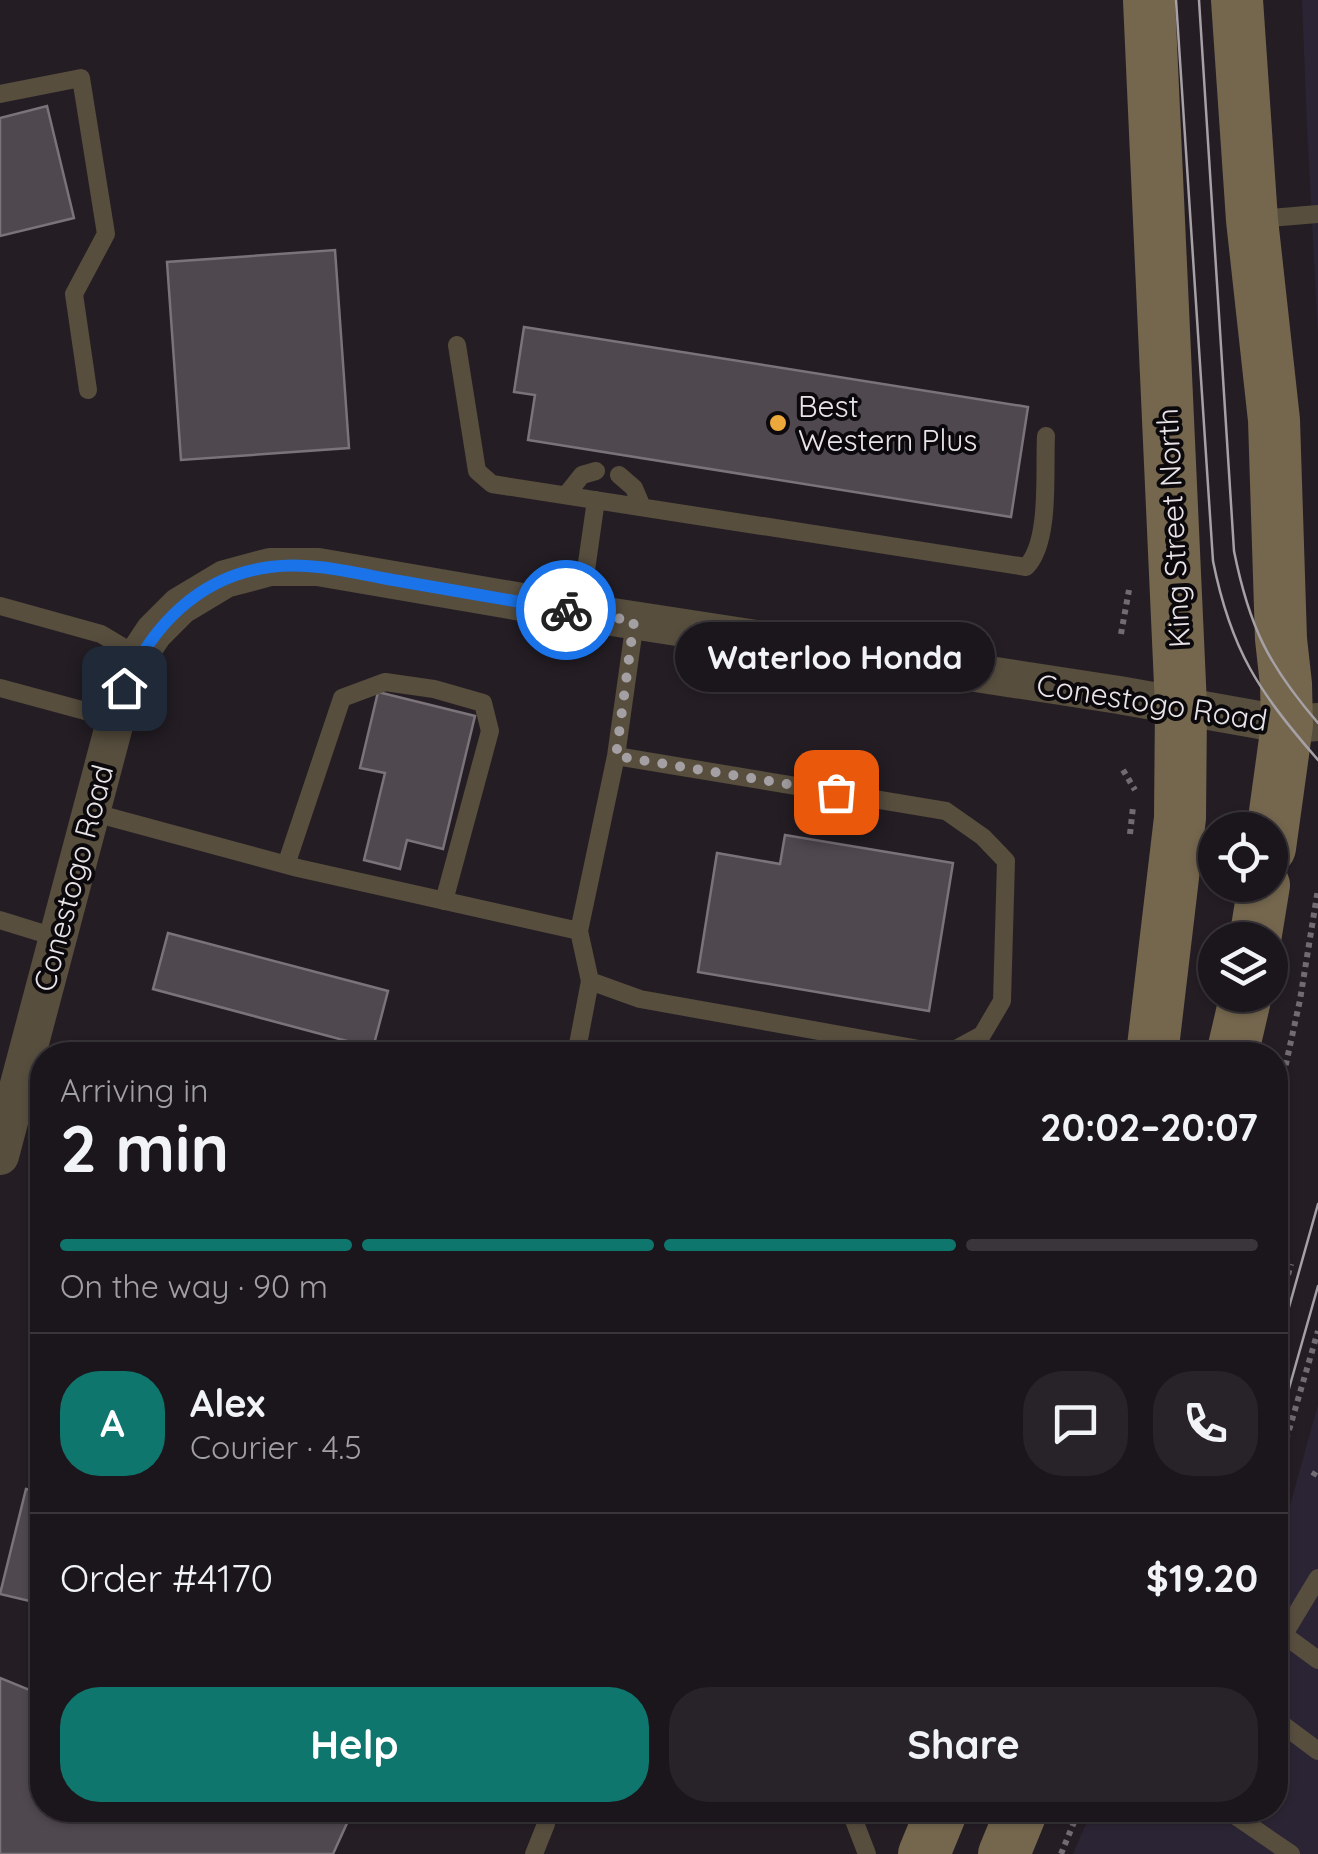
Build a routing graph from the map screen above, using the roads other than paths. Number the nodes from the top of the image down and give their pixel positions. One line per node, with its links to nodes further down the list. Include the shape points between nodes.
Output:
1 (1149, 0): 19 (main road, King Street North)
2 (1238, 0): 5 (main road)
3 (0, 94): 7 (lane, via 82,78 106,234 74,294)
4 (1318, 214): 5 (lane)
5 (1252, 220): 21 (main road)
6 (457, 345): 11 (lane, via 477,471 492,484)
7 (88, 390)
8 (1046, 436): 13 (lane, via 1042,534 1026,567)
9 (596, 471): 11 (lane, via 582,475)
10 (619, 475): 13 (lane)
11 (566, 495): 12 (lane)
12 (596, 500): 13 (lane); 15 (lane)
13 (642, 507)
14 (0, 606): 17 (lane, via 101,634)
15 (580, 612): 16 (street, Conestogo Road); 17 (street, Conestogo Road, via 318,567 270,567 225,579 180,606)
16 (634, 621): 19 (street, Conestogo Road); 22 (lane)
17 (138, 656): 20 (street, Conestogo Road)
18 (0, 688): 20 (lane)
19 (1181, 706): 21 (street, Conestogo Road); 38 (main road, King Street North, via 1175,880)
20 (115, 720): 23 (street, Conestogo Road)
21 (1308, 730): 24 (main road)
22 (616, 756): 28 (lane); 32 (lane, via 946,811 983,836 1006,860 1002,1001)
23 (91, 812): 25 (lane); 29 (street, Conestogo Road)
24 (1282, 812)
25 (286, 865): 26 (lane); 26 (lane, via 342,698 386,682 434,689 484,703 490,731)
26 (444, 900): 28 (lane)
27 (0, 920): 29 (lane)
28 (579, 931): 30 (lane)
29 (58, 938): 33 (street, Conestogo Road)
30 (590, 982): 34 (lane); 35 (lane, via 640,999)
31 (1242, 1012): 39 (main road)
32 (982, 1035): 36 (lane); 37 (lane)
33 (30, 1042)
34 (578, 1042)
35 (881, 1042)
36 (969, 1042)
37 (980, 1042)
38 (1154, 1042)
39 (1235, 1042)
40 (30, 1043): 41 (street, Conestogo Road)
41 (0, 1156)
42 (1318, 1578): 43 (lane)
43 (1288, 1627)
44 (1288, 1646): 45 (lane)
45 (1318, 1660)
46 (1288, 1728): 47 (lane)
47 (1318, 1751)
48 (546, 1822): 52 (lane)
49 (855, 1822): 53 (lane)
50 (1017, 1822): 54 (main road)
51 (1244, 1822): 55 (lane)
52 (534, 1854)
53 (867, 1854)
54 (1004, 1854)
55 (1291, 1854)

